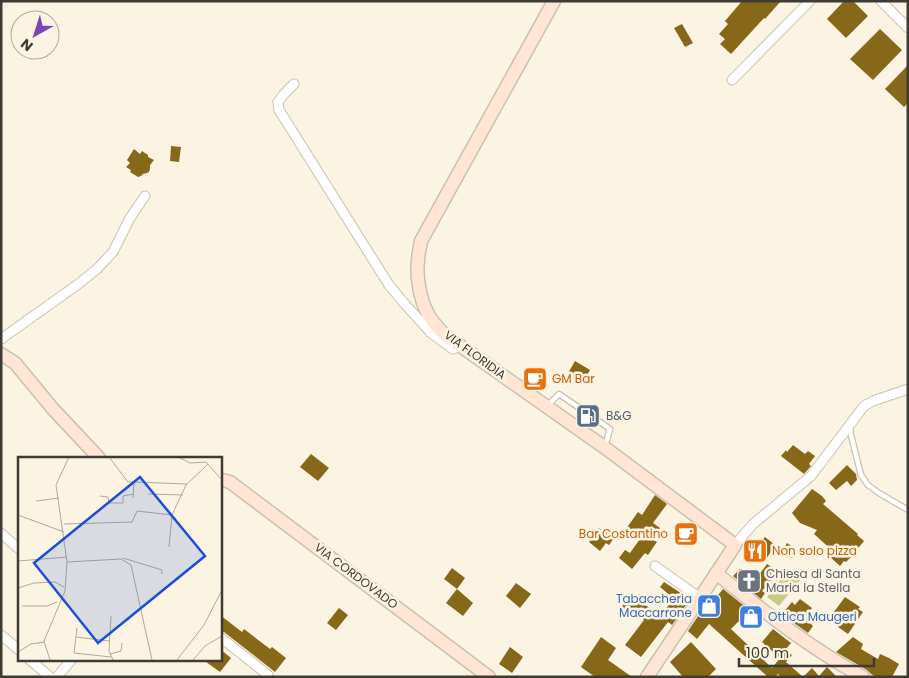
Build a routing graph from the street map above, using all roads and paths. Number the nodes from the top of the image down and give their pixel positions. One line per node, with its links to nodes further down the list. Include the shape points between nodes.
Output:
1 (554, 1): 9 (street, VIA FLORIDIA, via 421,241 418,279 422,299 435,325)
2 (810, 1): 5 (street)
3 (881, 1): 4 (street)
4 (908, 28)
5 (732, 80)
6 (294, 84): 9 (street, via 278,102 279,110 389,285 431,332 453,348)
7 (144, 196): 8 (street, via 113,252 97,269)
8 (1, 339)
9 (460, 346): 12 (street, VIA FLORIDIA)
10 (1, 354): 15 (street, via 15,363)
11 (908, 389): 13 (street, via 864,406)
12 (546, 406): 14 (street, VIA FLORIDIA); 14 (lane, via 559,394 610,429)
13 (850, 425): 17 (lane, via 861,475 868,485); 19 (street, via 811,476 753,524)
14 (604, 447): 19 (street, VIA FLORIDIA)
15 (98, 457)
16 (221, 480): 32 (street, VIA CORDOVADO, via 230,482)
17 (908, 510)
18 (1, 533): 20 (street)
19 (734, 545): 22 (street)
20 (18, 548)
21 (655, 566): 23 (street)
22 (716, 573): 23 (street); 34 (street, via 798,637)
23 (700, 598): 33 (street)
24 (1, 635): 26 (street)
25 (221, 638): 31 (street)
26 (18, 649)
27 (30, 660): 29 (street)
28 (71, 660): 30 (street)
29 (50, 677)
30 (57, 677)
31 (267, 677)
32 (489, 677)
33 (647, 677)
34 (863, 677)

